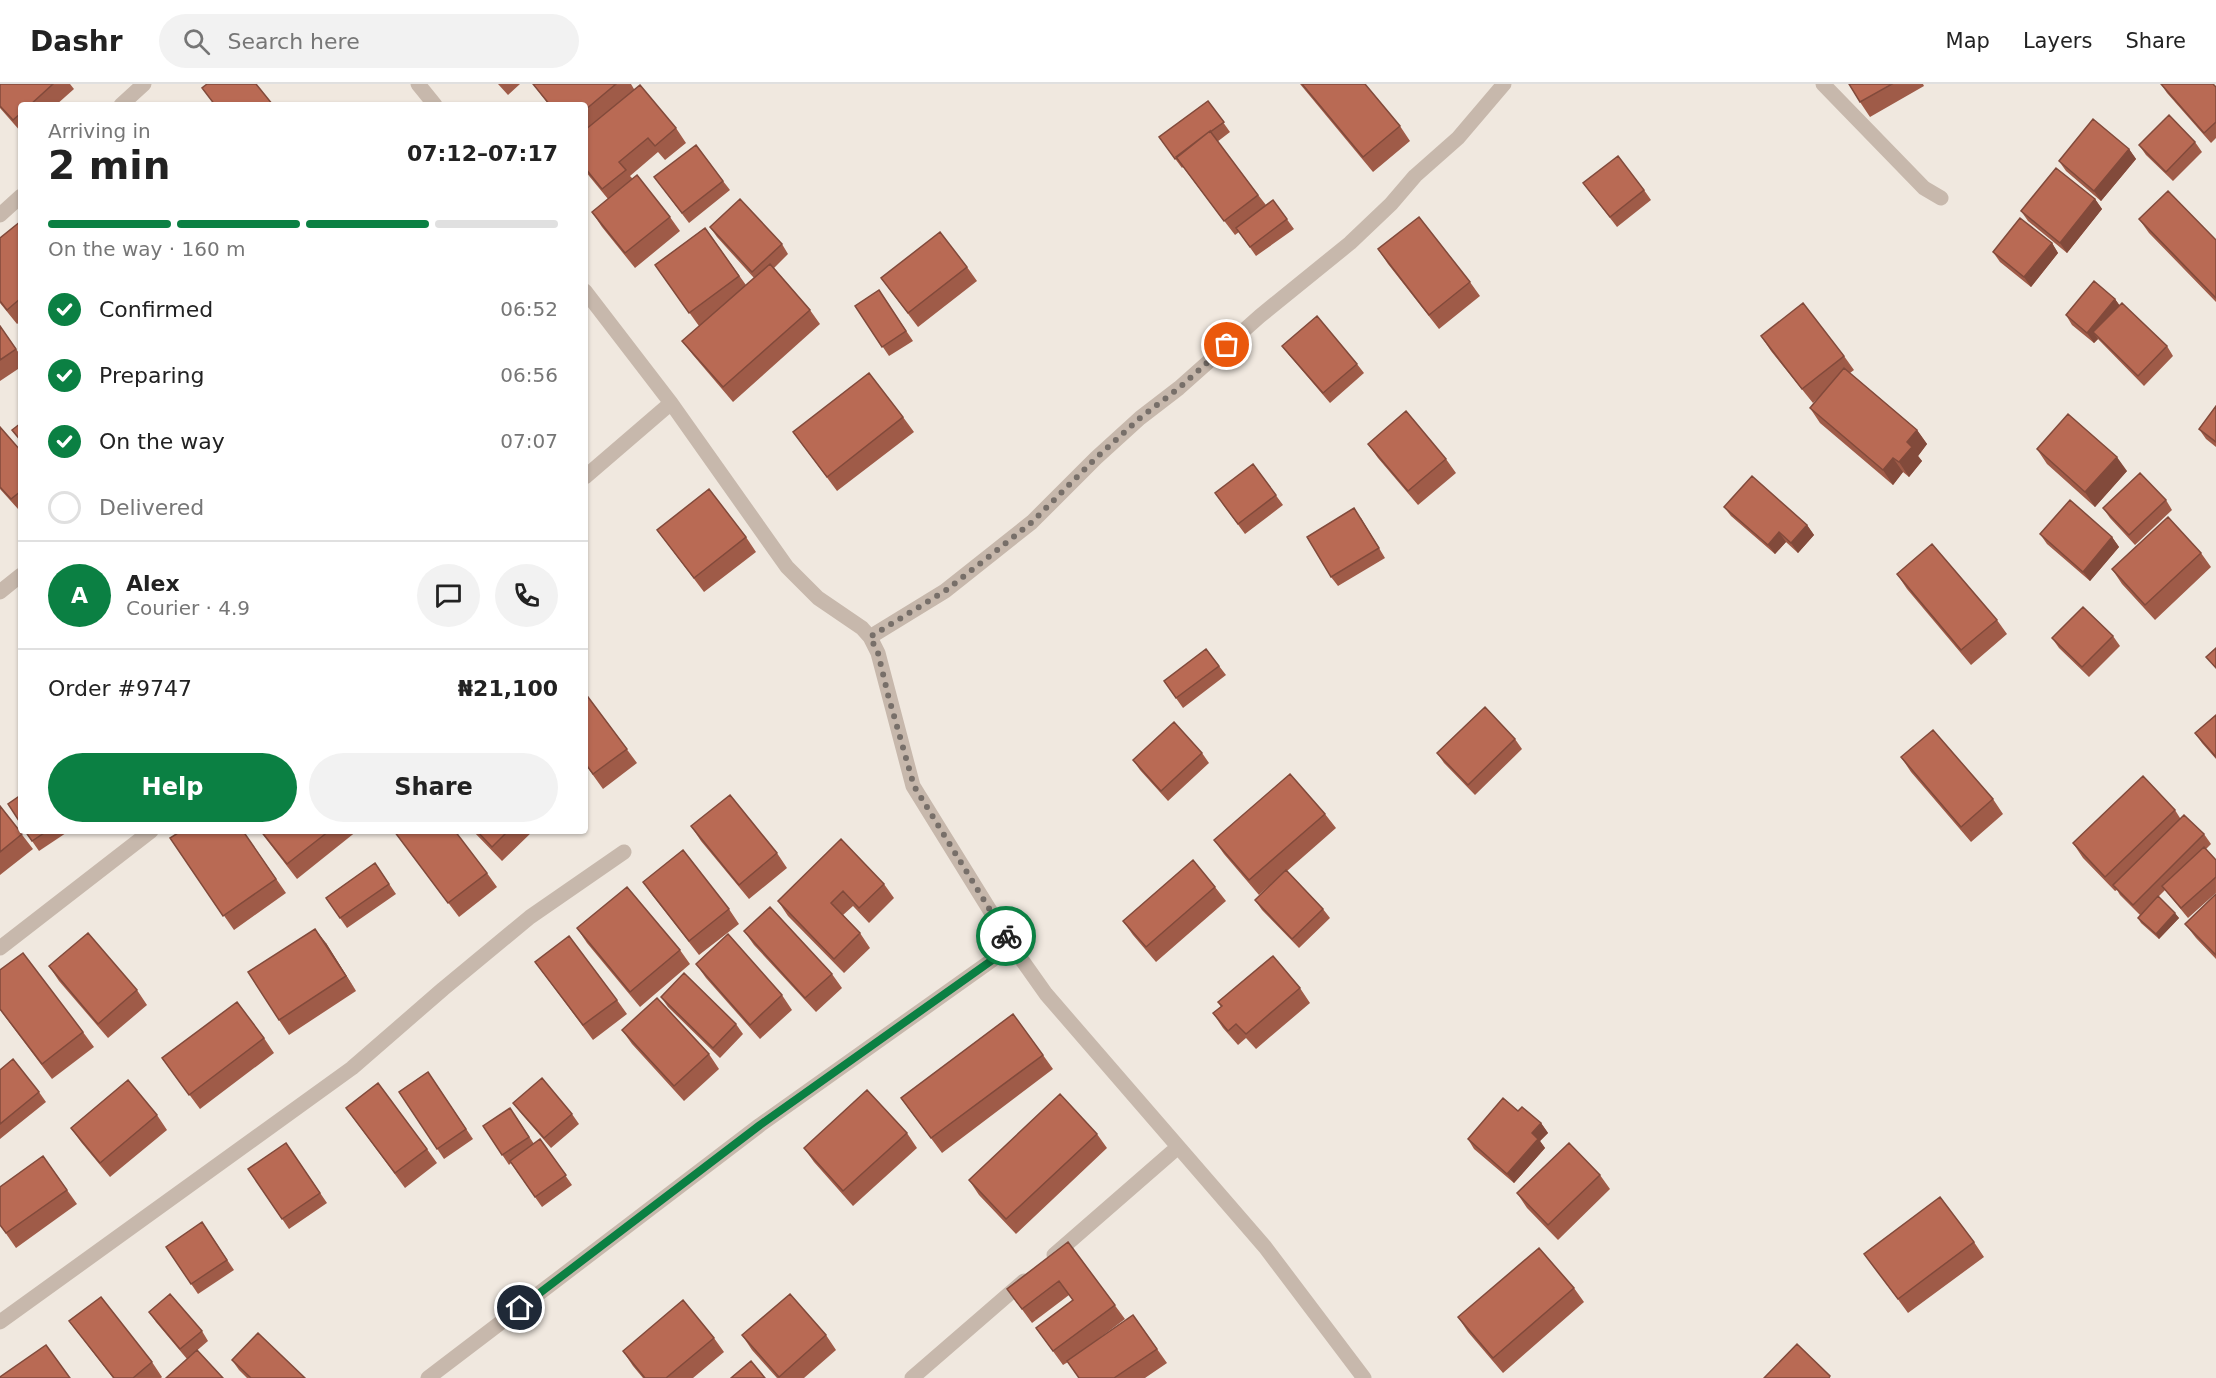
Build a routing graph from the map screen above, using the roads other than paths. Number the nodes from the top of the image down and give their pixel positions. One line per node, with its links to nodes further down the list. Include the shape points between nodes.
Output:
1 (144, 84): 5 (street)
2 (418, 84): 6 (street)
3 (1504, 84): 15 (street, via 1458,138 1350,243 1140,418 1032,522 945,591)
4 (1823, 84): 7 (street, via 1924,188)
5 (124, 102)
6 (433, 102)
7 (1941, 198)
8 (18, 199): 9 (street)
9 (0, 215)
10 (588, 295): 11 (street)
11 (671, 403): 12 (street); 15 (street, via 787,567 818,598)
12 (588, 474)
13 (18, 577): 14 (street)
14 (0, 592)
15 (870, 637): 18 (street, via 878,653 914,786)
16 (147, 834): 19 (street)
17 (624, 852): 21 (street, via 530,917 352,1068)
18 (1012, 946): 20 (street, via 1046,994); 22 (street, via 760,1125)
19 (0, 948)
20 (1178, 1147): 23 (street); 24 (street, via 1265,1247)
21 (0, 1322)
22 (428, 1378)
23 (912, 1378)
24 (1364, 1378)

